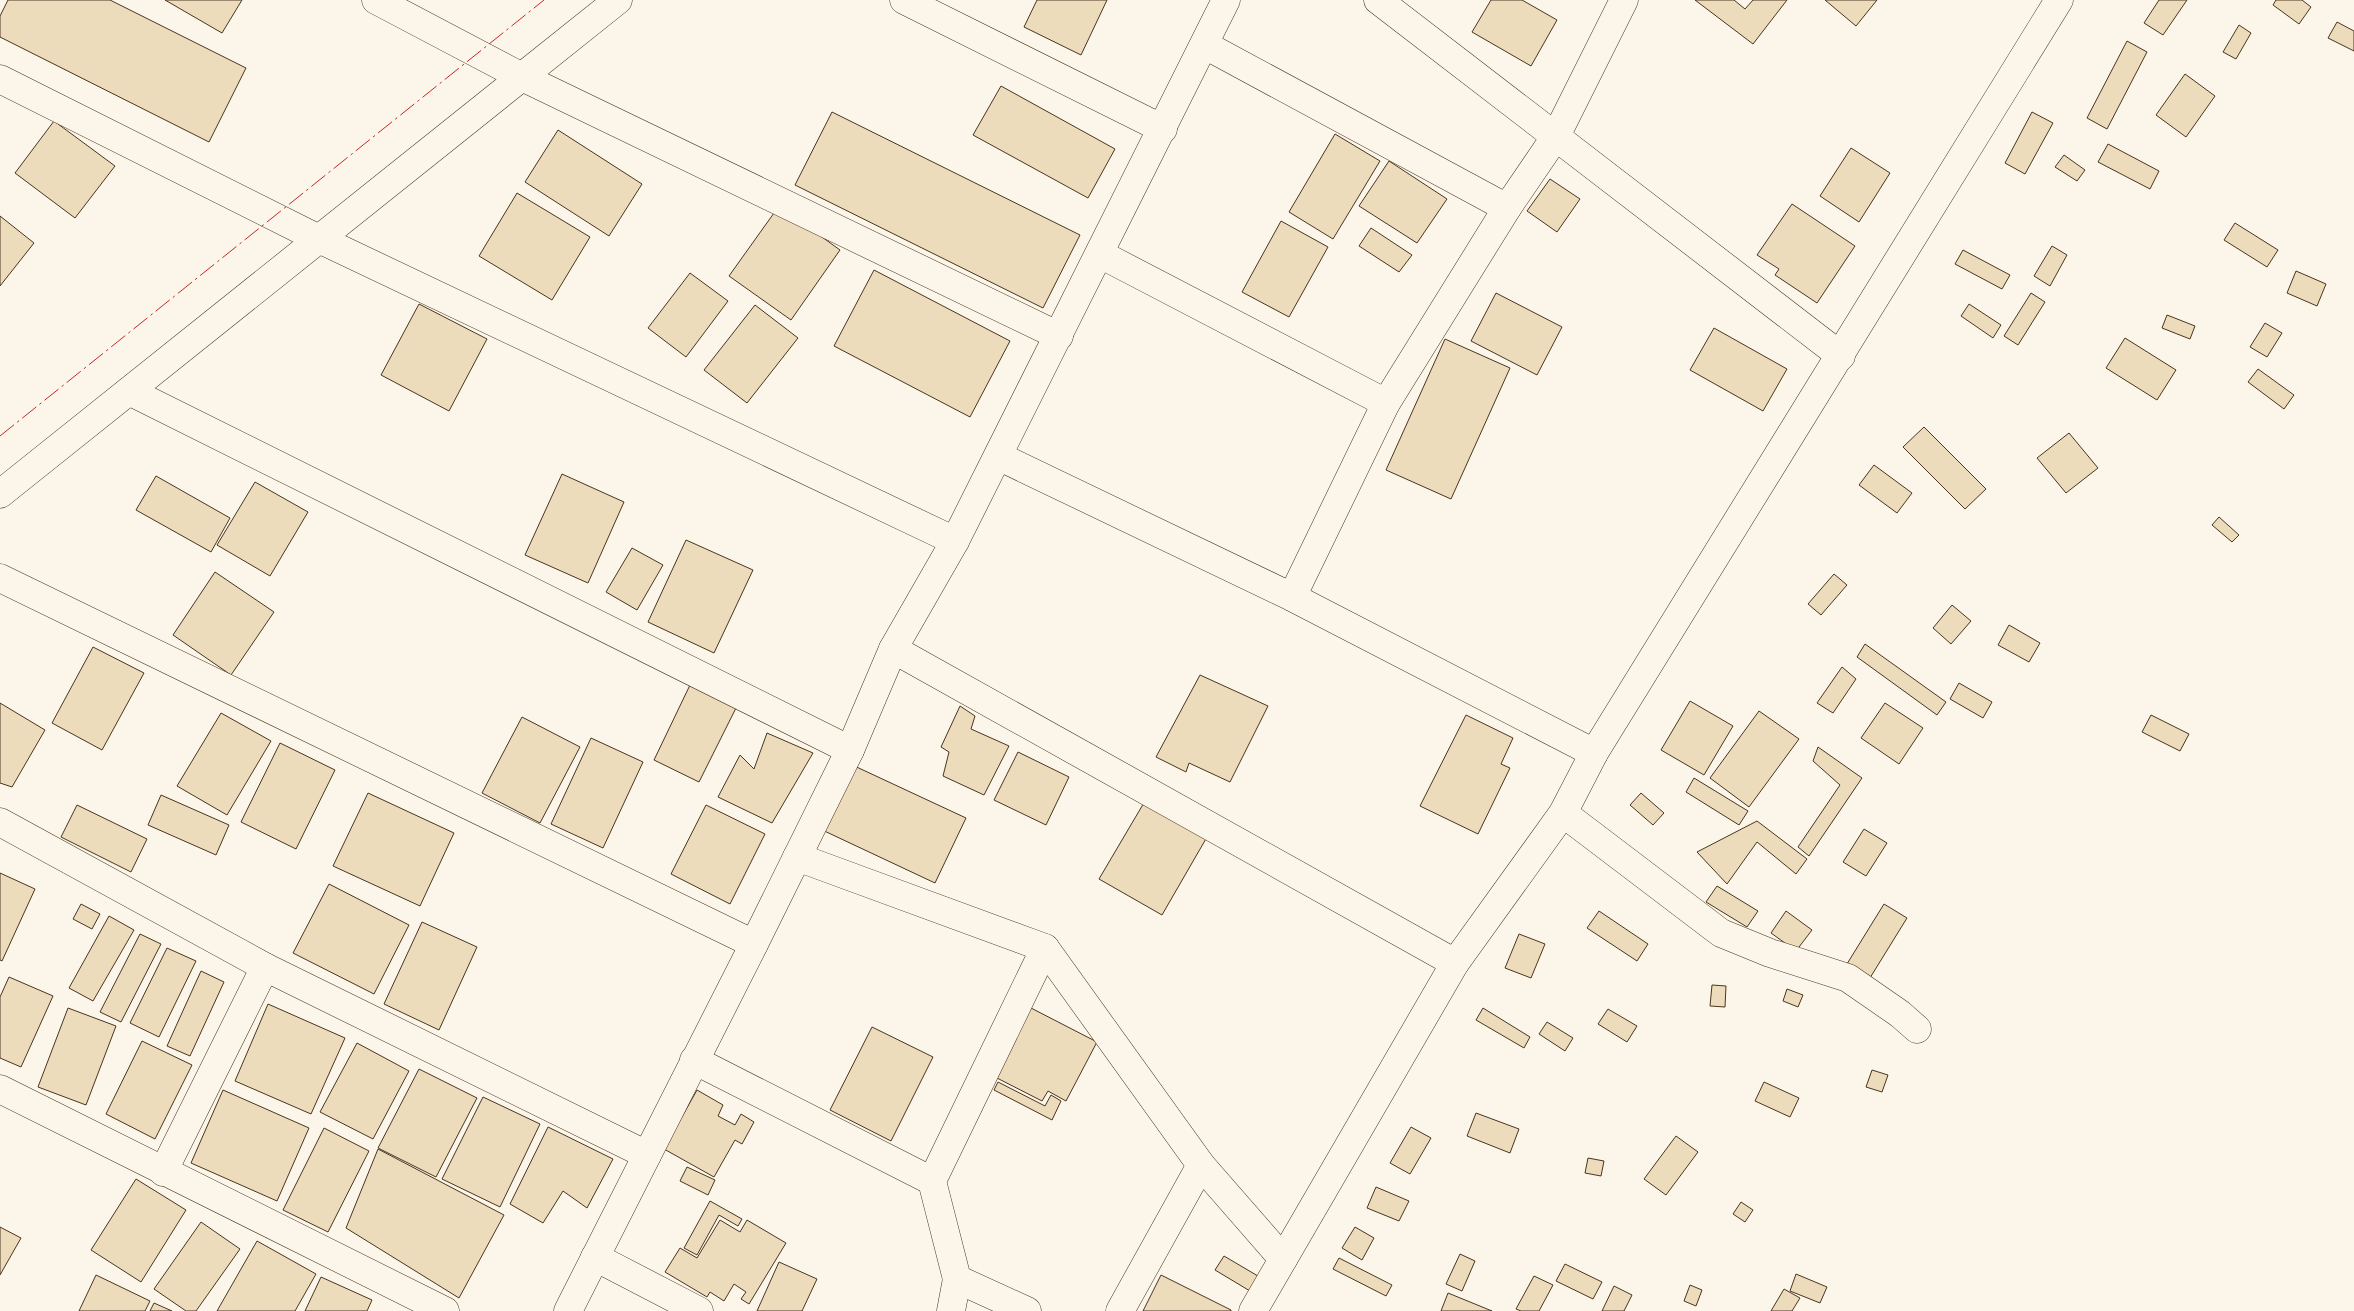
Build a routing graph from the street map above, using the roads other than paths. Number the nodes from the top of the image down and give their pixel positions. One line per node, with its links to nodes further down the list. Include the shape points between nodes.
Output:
1 (376, 0): 9 (street)
2 (618, 0): 9 (street)
3 (904, 0): 11 (street)
4 (1226, 0): 8 (street)
5 (1378, 0): 12 (street)
6 (1624, 0): 12 (street)
7 (2059, 0): 17 (street)
8 (1205, 44): 11 (street); 13 (street)
9 (522, 77): 14 (street); 16 (street)
10 (0, 79): 14 (street)
11 (1162, 129): 15 (street)
12 (1556, 136): 13 (street); 17 (street)
13 (1506, 208): 19 (street)
14 (319, 239): 18 (street); 22 (street)
15 (1100, 254): 16 (street); 19 (street)
16 (1059, 336): 20 (street)
17 (1841, 356): 27 (street)
18 (129, 391): 21 (street); 26 (street)
19 (1386, 403): 24 (street)
20 (998, 456): 22 (street); 24 (street)
21 (0, 494)
22 (955, 542): 25 (street)
23 (0, 578): 31 (street)
24 (1292, 597): 27 (street)
25 (893, 649): 26 (street); 33 (street)
26 (850, 750): 30 (street)
27 (1594, 753): 28 (street)
28 (1563, 813): 33 (street); 35 (street, via 1721,934 1848,978)
29 (0, 822): 34 (street)
30 (797, 856): 31 (street); 32 (street)
31 (754, 944): 36 (street)
32 (1045, 948): 39 (street); 41 (street)
33 (1455, 963): 43 (street)
34 (266, 967): 38 (street); 40 (street)
35 (1917, 1029)
36 (694, 1060): 38 (street); 41 (street)
37 (0, 1089): 40 (street)
38 (647, 1155): 42 (street)
39 (1201, 1165): 43 (street); 50 (street)
40 (163, 1172): 45 (street)
41 (932, 1181): 44 (street)
42 (595, 1257): 46 (street); 47 (street)
43 (1283, 1258): 51 (street)
44 (958, 1279): 48 (street); 49 (street)
45 (445, 1311)
46 (568, 1311)
47 (699, 1311)
48 (951, 1311)
49 (1027, 1311)
50 (1120, 1311)
51 (1253, 1311)

